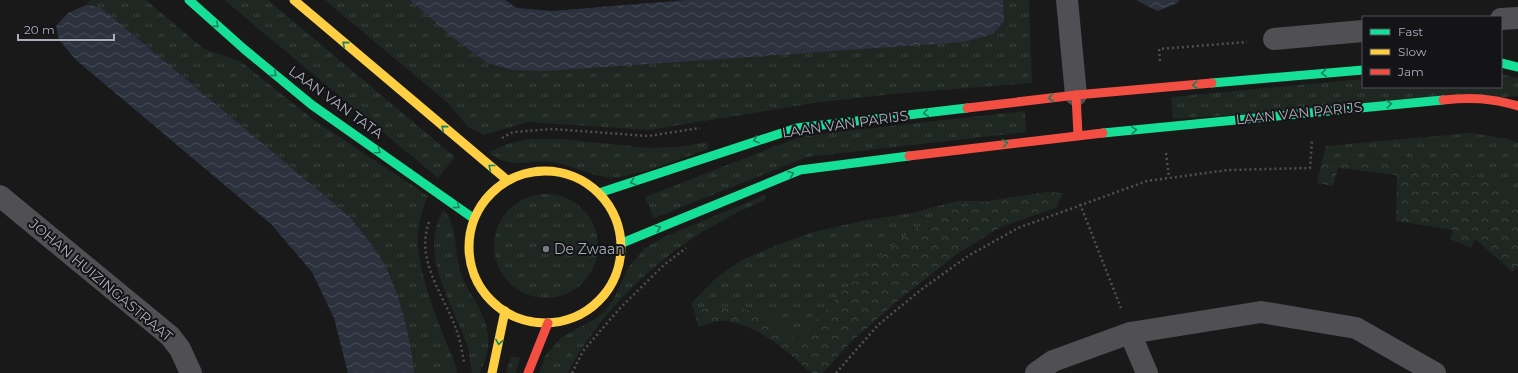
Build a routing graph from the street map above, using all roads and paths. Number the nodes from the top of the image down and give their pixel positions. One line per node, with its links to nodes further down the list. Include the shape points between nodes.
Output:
1 (189, 0): 17 (street, LAAN VAN TATA, one-way to 17, via 312,105)
2 (294, 0): 15 (street, one-way to 2)
3 (1067, 0): 11 (street)
4 (1518, 18): 5 (street)
5 (1502, 19)
6 (1362, 31): 7 (street)
7 (1274, 39)
8 (1502, 63): 9 (street)
9 (1518, 67)
10 (1362, 70): 11 (street, LAAN VAN PARIJS, one-way to 11)
11 (1076, 95): 14 (street); 16 (street, LAAN VAN PARIJS, one-way to 16, via 797,128)
12 (1518, 106): 13 (street, LAAN VAN PARIJS, one-way to 12, via 1473,97 1495,99)
13 (1315, 111): 14 (street, LAAN VAN PARIJS, one-way to 13); 19 (path, via 1310,168 1228,170 1169,177 1147,181)
14 (1078, 135): 21 (street, LAAN VAN PARIJS, one-way to 14, via 800,170)
15 (507, 180): 16 (street, via 525,173 565,173 583,181); 20 (street, via 493,191)
16 (599, 193): 21 (street, via 614,215)
17 (440, 194): 20 (street, LAAN VAN TATA, one-way to 20); 26 (path, via 426,232 428,264 440,297 456,329)
18 (0, 196): 27 (street, JOHAN HUIZINGASTRAAT, via 170,336 180,349)
19 (1080, 204): 25 (path); 31 (path, via 1018,228 950,268 878,325)
20 (473, 218): 23 (street, via 469,242 473,271 480,287)
21 (622, 243): 24 (street, via 620,265 610,287 593,306 572,318)
22 (688, 247): 30 (path, via 664,265 621,307 583,351)
23 (504, 311): 24 (street, via 525,320); 28 (street, one-way to 28)
24 (548, 323): 29 (street)
25 (1130, 332): 32 (street, via 1053,361); 33 (street); 34 (street, via 1261,312 1356,328)
26 (465, 366)
27 (191, 373)
28 (492, 373)
29 (528, 373)
30 (572, 373)
31 (836, 373)
32 (1036, 373)
33 (1147, 373)
34 (1435, 373)

